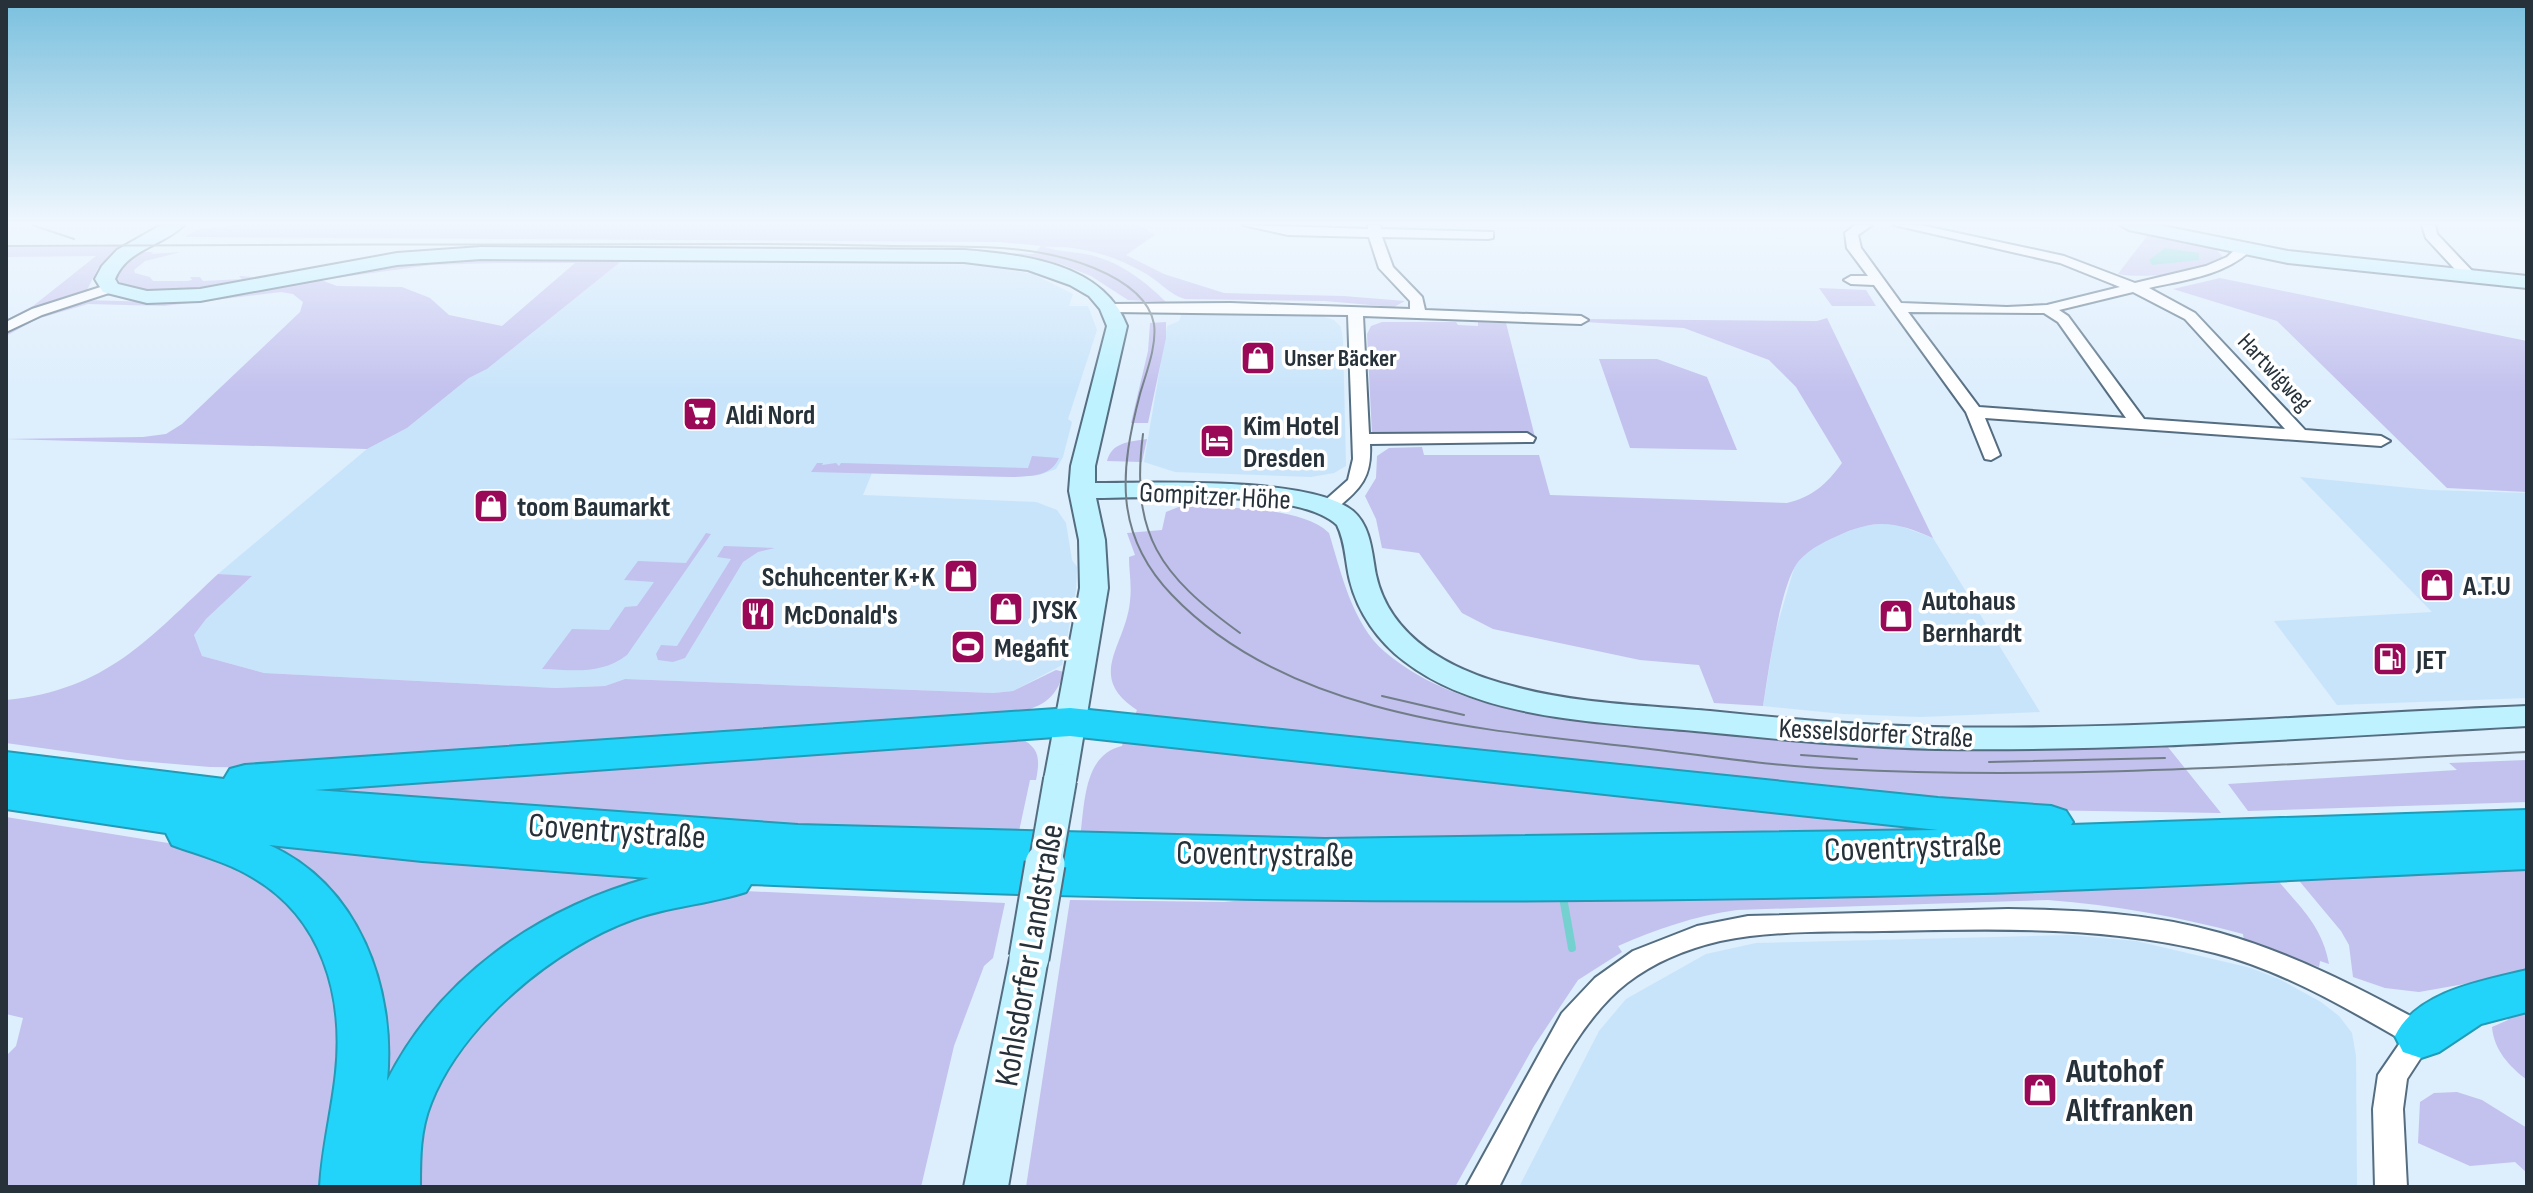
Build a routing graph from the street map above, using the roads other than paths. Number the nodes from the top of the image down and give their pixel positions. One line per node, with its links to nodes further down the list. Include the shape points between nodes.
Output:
1 (106, 281): 9 (street)
2 (278, 281): 9 (street, via 200,295 147,297)
3 (1076, 281): 12 (street)
4 (1396, 281): 15 (street, via 1417,300)
5 (1869, 281): 6 (street)
6 (1878, 281): 11 (street)
7 (2118, 281): 10 (street, Hartwigweg)
8 (2166, 281): 10 (street)
9 (110, 288): 17 (street)
10 (2137, 288): 13 (street); 20 (street, Hartwigweg, via 2190,316)
11 (1897, 307): 13 (street); 18 (street)
12 (1112, 308): 14 (street); 25 (street, via 1117,326 1089,436)
13 (2047, 309): 19 (street, via 2063,319)
14 (1355, 310): 15 (street); 22 (street, Gompitzer Höhe)
15 (1418, 316): 16 (street)
16 (1581, 320)
17 (6, 328)
18 (1974, 412): 19 (street, Hartwigweg); 24 (street)
19 (2139, 424): 20 (street, Hartwigweg)
20 (2300, 435): 23 (street, Hartwigweg)
21 (1527, 438): 22 (street)
22 (1360, 439): 26 (street, Gompitzer Höhe, via 1356,482)
23 (2381, 441)
24 (1991, 455)
25 (1082, 491): 26 (street, Gompitzer Höhe, via 1264,495); 28 (street, via 1094,588)
26 (1328, 507): 27 (street, Kesselsdorfer Straße, via 1345,518 1375,612 1400,644 1450,676 1528,700 1805,732 1965,738)
27 (2527, 716)
28 (1070, 722): 31 (highway, via 353,774); 33 (highway, via 1938,814); 40 (street, Kohlsdorfer Landstraße, bridge)
29 (6, 767): 31 (highway, Coventrystraße)
30 (6, 794): 31 (highway)
31 (133, 798): 33 (highway, Coventrystraße, via 798,842 1325,856 1894,848); 35 (highway, via 315,835); 38 (highway, via 291,878 326,913 358,988 361,1014 363,1056)
32 (2527, 826): 33 (highway, Coventrystraße)
33 (2236, 835)
34 (2527, 852): 35 (highway, via 1912,877 1540,881 1287,881)
35 (799, 869): 39 (highway, via 633,900 580,922 498,976 423,1064 388,1160)
36 (2527, 991): 37 (highway, via 2467,1006)
37 (2421, 1036): 41 (street, via 2277,961 2128,923 2029,918 1731,928 1674,944 1632,964 1591,997 1557,1047); 42 (street, via 2393,1075 2388,1109)
38 (348, 1187)
39 (392, 1187)
40 (986, 1187)
41 (1482, 1187)
42 (2391, 1187)

